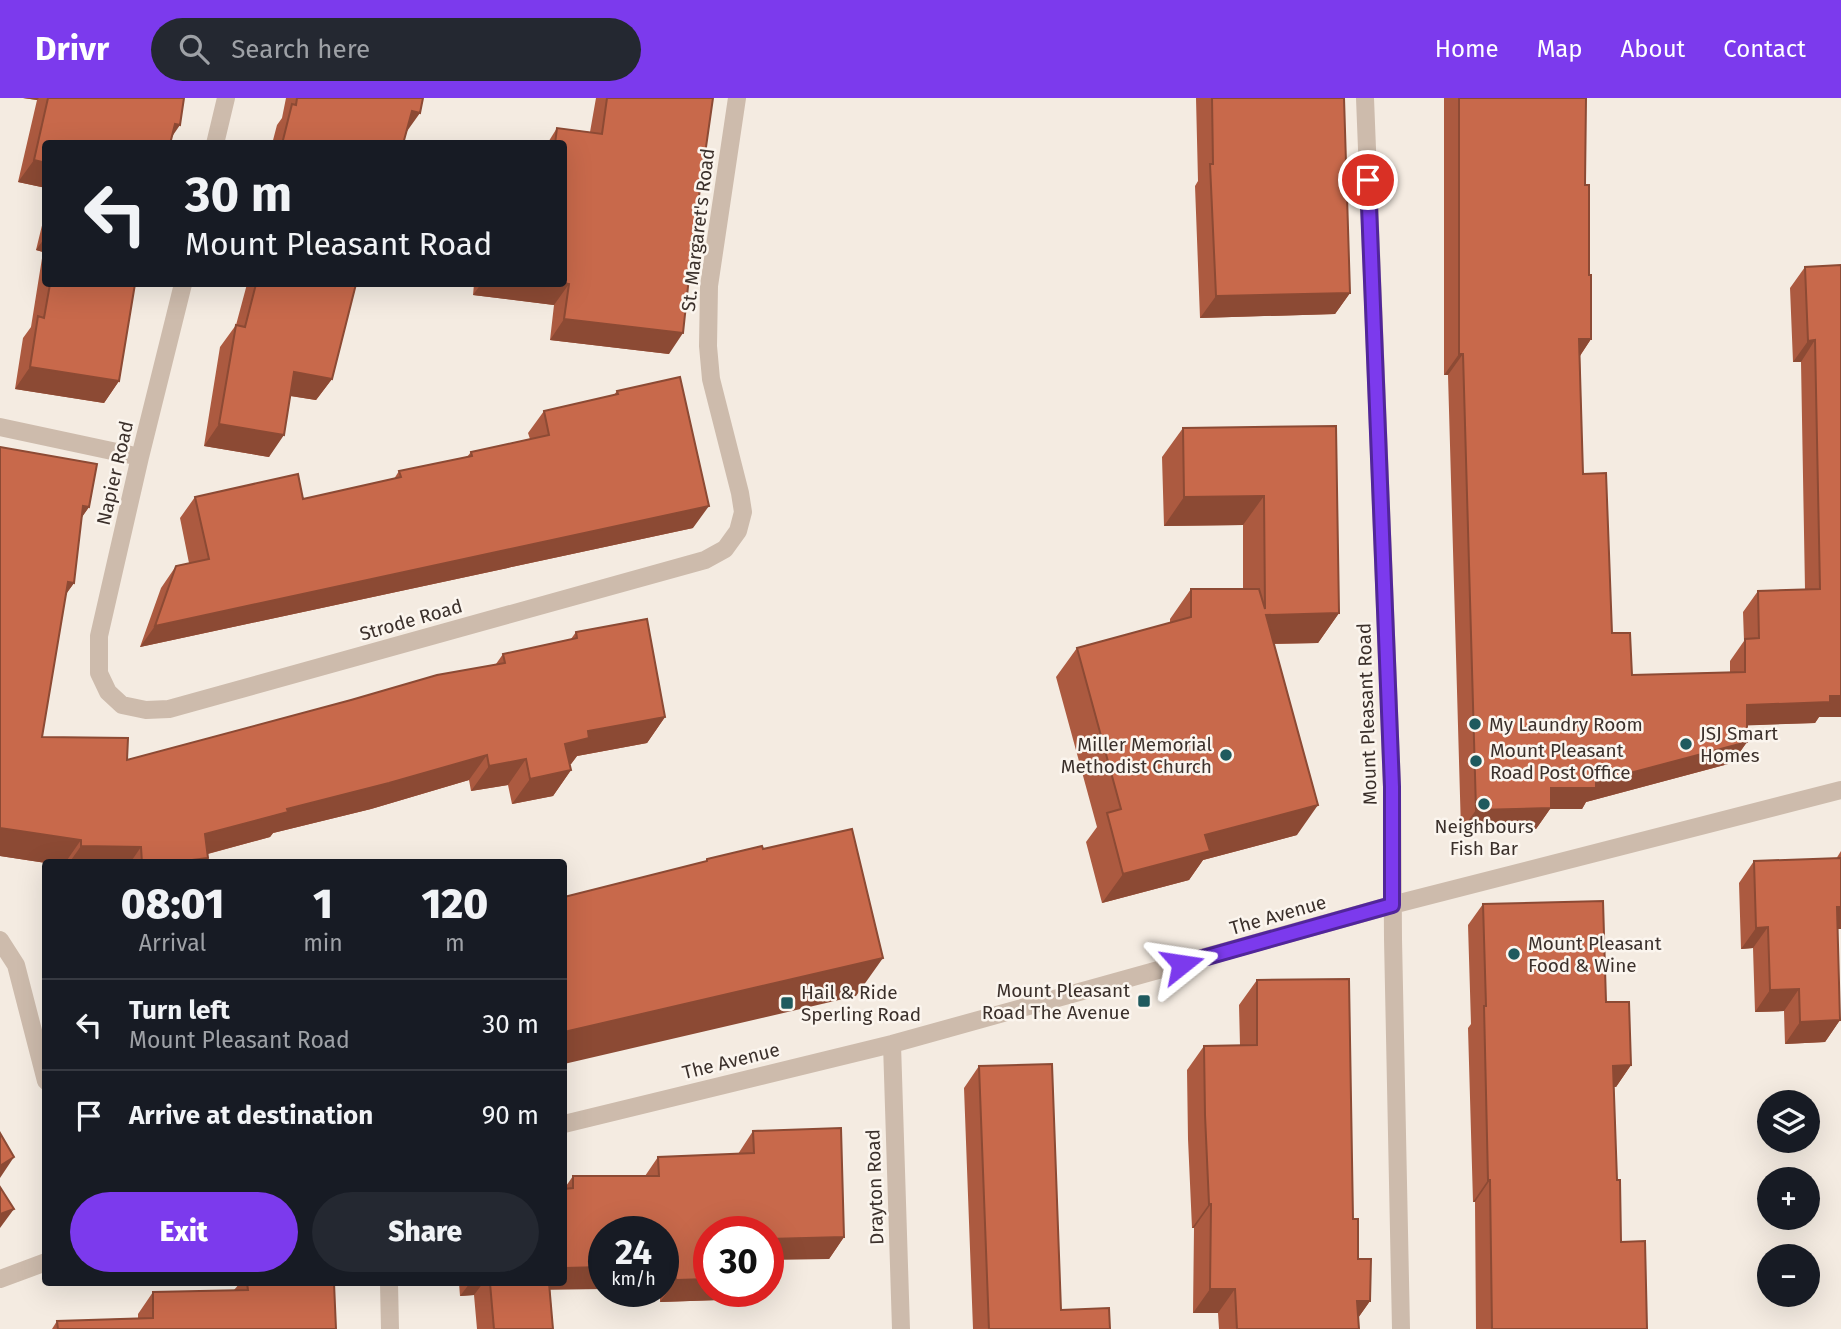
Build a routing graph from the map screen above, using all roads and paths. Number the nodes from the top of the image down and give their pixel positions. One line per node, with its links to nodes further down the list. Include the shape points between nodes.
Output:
1 (226, 98): 4 (street)
2 (737, 98): 8 (street, St. Margaret's Road, via 707,317 711,379 743,512)
3 (1366, 98): 11 (street, Mount Pleasant Road, via 1392,787)
4 (216, 140)
5 (182, 287): 7 (street, Napier Road)
6 (0, 427): 7 (street)
7 (140, 457): 9 (street, Napier Road, via 99,636)
8 (738, 531): 9 (street, Strode Road, via 725,549 705,560 169,709 122,705 108,692)
9 (99, 673)
10 (1841, 790): 11 (street, The Avenue)
11 (1392, 905): 13 (street, The Avenue); 21 (street, Mount Pleasant Road)
12 (0, 940): 14 (street, via 16,965)
13 (892, 1044): 15 (street, The Avenue); 20 (street, Drayton Road)
14 (42, 1066)
15 (567, 1123)
16 (42, 1263): 17 (street)
17 (0, 1279)
18 (388, 1286): 19 (street)
19 (390, 1329)
20 (901, 1329)
21 (1401, 1329)

